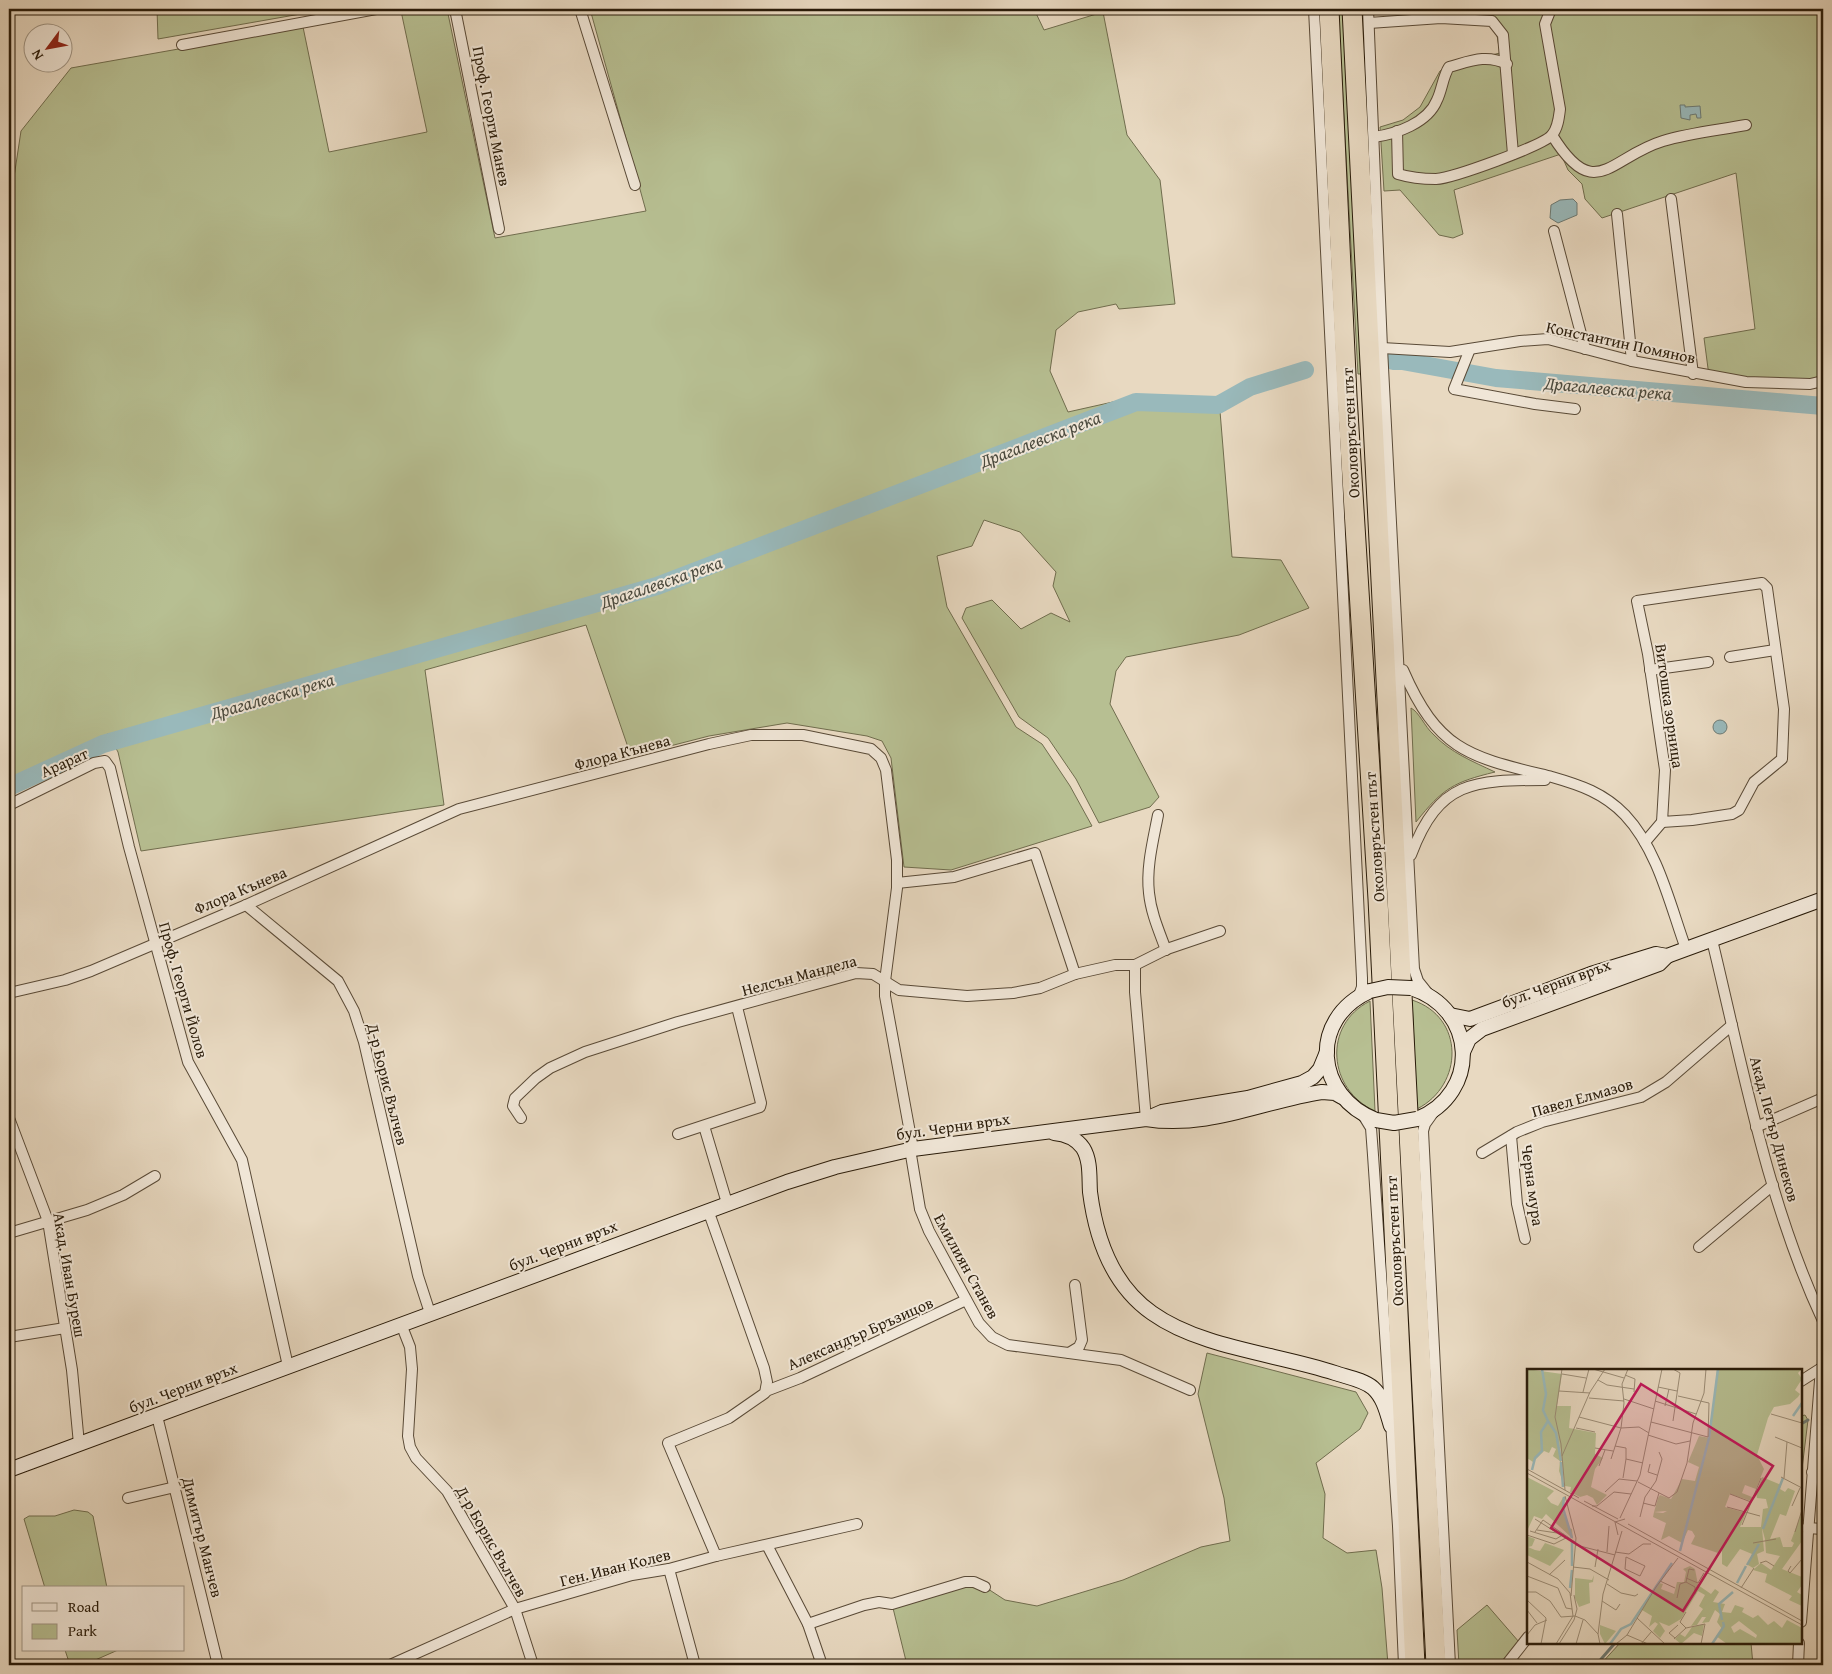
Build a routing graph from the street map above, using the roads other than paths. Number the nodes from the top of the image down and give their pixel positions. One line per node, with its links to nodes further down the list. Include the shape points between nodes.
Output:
1 (376, 9): 10 (street)
2 (455, 9): 20 (street, Проф. Георги Манев)
3 (580, 9): 17 (street)
4 (1314, 9): 31 (street, Околовръстен път)
5 (1329, 9): 29 (highway, Околовръстен път)
6 (1352, 9): 22 (highway, Околовръстен път)
7 (1368, 9): 9 (street, Околовръстен път)
8 (1550, 9): 14 (street, via 1544,24 1560,109)
9 (1369, 24): 11 (street, via 1441,18 1492,21 1503,35); 15 (street, Околовръстен път)
10 (182, 45)
11 (1507, 64): 13 (street, via 1482,57 1449,67 1436,104 1426,115); 16 (street)
12 (1746, 125): 14 (street, via 1663,141 1606,171 1587,172 1565,157)
13 (1397, 131): 15 (street); 16 (street, via 1398,174 1415,179 1436,179)
14 (1552, 135): 16 (street)
15 (1374, 137): 23 (street, Околовръстен път)
16 (1513, 154)
17 (635, 185)
18 (1672, 199): 27 (street)
19 (1616, 214): 26 (street)
20 (499, 229)
21 (1554, 231): 24 (street)
22 (1364, 262): 23 (highway); 35 (highway, Околовръстен път)
23 (1382, 348): 25 (street, Константин Помянов); 32 (street, Околовръстен път)
24 (1585, 349): 25 (street, Константин Помянов, via 1541,339); 26 (street, Константин Помянов)
25 (1470, 350): 30 (street, via 1454,388)
26 (1632, 361): 27 (street, Константин Помянов)
27 (1693, 374): 28 (street, Константин Помянов, via 1746,382)
28 (1823, 382)
29 (1347, 396): 31 (highway); 34 (highway, Околовръстен път)
30 (1575, 409)
31 (1338, 464): 33 (street, Околовръстен път)
32 (1389, 495): 35 (highway); 39 (street, Околовръстен път)
33 (1340, 498): 34 (highway); 61 (street, Околовръстен път)
34 (1357, 559): 118 (highway, Околовръстен път, via 1378,899)
35 (1381, 564): 134 (highway, Околовръстен път)
36 (1775, 650): 37 (street); 40 (street, Витошка зорница, via 1767,588 1762,583 1637,601); 44 (street, via 1784,709 1784,754 1778,764 1754,782 1742,806 1732,814)
37 (1730, 657)
38 (1708, 662): 40 (street)
39 (1400, 665): 41 (street, via 1428,716 1456,745 1490,762); 47 (street, Околовръстен път)
40 (1650, 670): 44 (street, Витошка зорница, via 1665,770)
41 (1562, 780): 45 (street, via 1598,793 1624,815); 47 (street, via 1495,780 1461,790 1430,815)
42 (9, 805): 46 (street, Арарат, via 80,768 105,762 115,784)
43 (1158, 815): 55 (street, via 1151,853 1149,892 1152,912)
44 (1662, 822): 45 (street)
45 (1645, 842): 54 (street)
46 (129, 848): 53 (street, Проф. Георги Йолов)
47 (1409, 861): 62 (street, Околовръстен път, via 1415,974)
48 (897, 883): 50 (street, Флора Кънева, via 886,770 881,758 871,749 803,735 779,734 708,744 459,809); 58 (street, via 954,877 1035,852); 59 (street, Флора Кънева)
49 (1823, 899): 52 (main road, бул. Черни връх)
50 (246, 905): 53 (street, Флора Кънева); 93 (street, Д-р Борис Вълчев, via 338,981 354,1011 418,1276)
51 (1220, 931): 55 (street, Нелсън Мандела)
52 (1712, 940): 54 (main road, бул. Черни връх); 65 (street, Акад. Петър Динеков)
53 (154, 942): 60 (street, Флора Кънева, via 65,980); 99 (street, Проф. Георги Йолов, via 188,1062 242,1160)
54 (1686, 949): 56 (main road, бул. Черни връх)
55 (1166, 950): 57 (street, Нелсън Мандела)
56 (1667, 956): 64 (main road, бул. Черни връх, via 1656,954 1591,974 1470,1019); 67 (main road, бул. Черни връх, via 1660,964 1482,1028 1469,1039)
57 (1135, 965): 58 (street, Нелсън Мандела, via 1120,964); 74 (street)
58 (1075, 974): 59 (street, Нелсън Мандела, via 1040,988 977,996 898,990)
59 (885, 981): 63 (street, Нелсън Мандела, via 874,974 856,973); 81 (street, Флора Кънева, via 887,1011)
60 (9, 993)
61 (1364, 994): 62 (main road, bridge, via 1388,987 1411,988); 66 (main road, via 1345,1008 1335,1022)
62 (1431, 996): 64 (main road)
63 (737, 1007): 73 (street, Нелсън Мандела, via 678,1022 575,1056 536,1078 513,1103); 75 (street, via 760,1107)
64 (1450, 1015): 67 (main road, via 1460,1035)
65 (1732, 1025): 76 (street, Акад. Петър Динеков); 80 (street, Павел Елмазов, via 1666,1082 1641,1097 1542,1122)
66 (1327, 1052): 68 (main road, via 1330,1076); 74 (main road, бул. Черни връх, via 1320,1069 1302,1082 1248,1098 1162,1112)
67 (1463, 1052): 70 (main road, via 1457,1083)
68 (1342, 1097): 71 (main road); 74 (main road, бул. Черни връх, via 1322,1092 1203,1119 1164,1122)
69 (1823, 1098): 76 (street)
70 (1436, 1110): 71 (main road, bridge, via 1417,1119 1394,1123); 124 (street, via 1423,1131)
71 (1362, 1115): 105 (street, Околовръстен път, via 1369,1122 1371,1132)
72 (9, 1118): 79 (street, Акад. Иван Буреш)
73 (521, 1118)
74 (1146, 1119): 77 (main road, бул. Черни връх)
75 (704, 1126): 78 (street); 85 (street)
76 (1756, 1127): 84 (street, Акад. Петър Динеков)
77 (1046, 1131): 81 (main road, бул. Черни връх); 105 (main road, via 1072,1138 1083,1148 1088,1160 1092,1210 1099,1238 1114,1271 1139,1303 1166,1322 1192,1334 1317,1367 1367,1384 1382,1400)
78 (678, 1134)
79 (12, 1136): 87 (street, Акад. Иван Буреш)
80 (1511, 1136): 82 (street, Павел Елмазов); 89 (street, Черна мура, via 1517,1204)
81 (911, 1149): 85 (main road, бул. Черни връх, via 834,1167); 92 (street, Емилиян Станев, via 924,1220)
82 (1482, 1152)
83 (154, 1176): 87 (street, via 123,1195)
84 (1773, 1186): 90 (street); 94 (street, Акад. Петър Динеков)
85 (728, 1203): 86 (main road, бул. Черни връх)
86 (708, 1210): 93 (main road, бул. Черни връх); 103 (street, Александър Бръзицов, via 764,1368)
87 (48, 1221): 88 (street); 96 (street, Акад. Иван Буреш)
88 (9, 1233)
89 (1525, 1239)
90 (1699, 1247)
91 (1074, 1285): 98 (street, via 1082,1340 1079,1347)
92 (966, 1300): 98 (street, Емилиян Станев, via 979,1323 999,1342); 103 (street, Александър Бръзицов)
93 (430, 1313): 95 (main road, бул. Черни връх)
94 (1823, 1321)
95 (402, 1324): 99 (main road, бул. Черни връх); 122 (street, Д-р Борис Вълчев, via 410,1347 412,1369 410,1447 447,1491)
96 (65, 1328): 97 (street); 106 (street, Акад. Иван Буреш)
97 (9, 1337)
98 (1069, 1353): 102 (street, Емилиян Станев, via 1122,1360)
99 (288, 1366): 104 (main road, бул. Черни връх)
100 (1822, 1368): 101 (street); 108 (street)
101 (1802, 1380)
102 (1190, 1390)
103 (766, 1392): 117 (street, Александър Бръзицов, via 737,1413 668,1443)
104 (158, 1416): 106 (main road, бул. Черни връх); 110 (street, Димитър Манчев)
105 (1390, 1426): 113 (street, Околовръстен път)
106 (79, 1444): 107 (main road, бул. Черни връх)
107 (9, 1470)
108 (1812, 1472): 109 (street); 114 (street)
109 (1823, 1475)
110 (175, 1487): 111 (street); 127 (street, Димитър Манчев)
111 (128, 1498)
112 (857, 1524): 116 (street, Ген. Иван Колев)
113 (1398, 1526): 118 (highway); 132 (street, Околовръстен път)
114 (1807, 1528): 115 (street); 121 (street)
115 (1823, 1529)
116 (767, 1545): 117 (street, Ген. Иван Колев); 123 (street)
117 (716, 1556): 119 (street, Ген. Иван Колев)
118 (1408, 1561): 133 (highway, Околовръстен път)
119 (669, 1569): 122 (street, Ген. Иван Колев, via 632,1574); 130 (street)
120 (985, 1587): 123 (street, via 964,1582 892,1604 864,1605)
121 (1802, 1606)
122 (515, 1609): 128 (street, Ген. Иван Колев); 129 (street, Д-р Борис Вълчев)
123 (808, 1624): 131 (street)
124 (1447, 1626): 135 (highway); 136 (street)
125 (1527, 1638): 137 (street)
126 (1799, 1644): 138 (street)
127 (218, 1665)
128 (390, 1665)
129 (533, 1665)
130 (695, 1665)
131 (822, 1665)
132 (1404, 1665)
133 (1415, 1665)
134 (1436, 1665)
135 (1441, 1665)
136 (1450, 1665)
137 (1506, 1665)
138 (1798, 1665)

